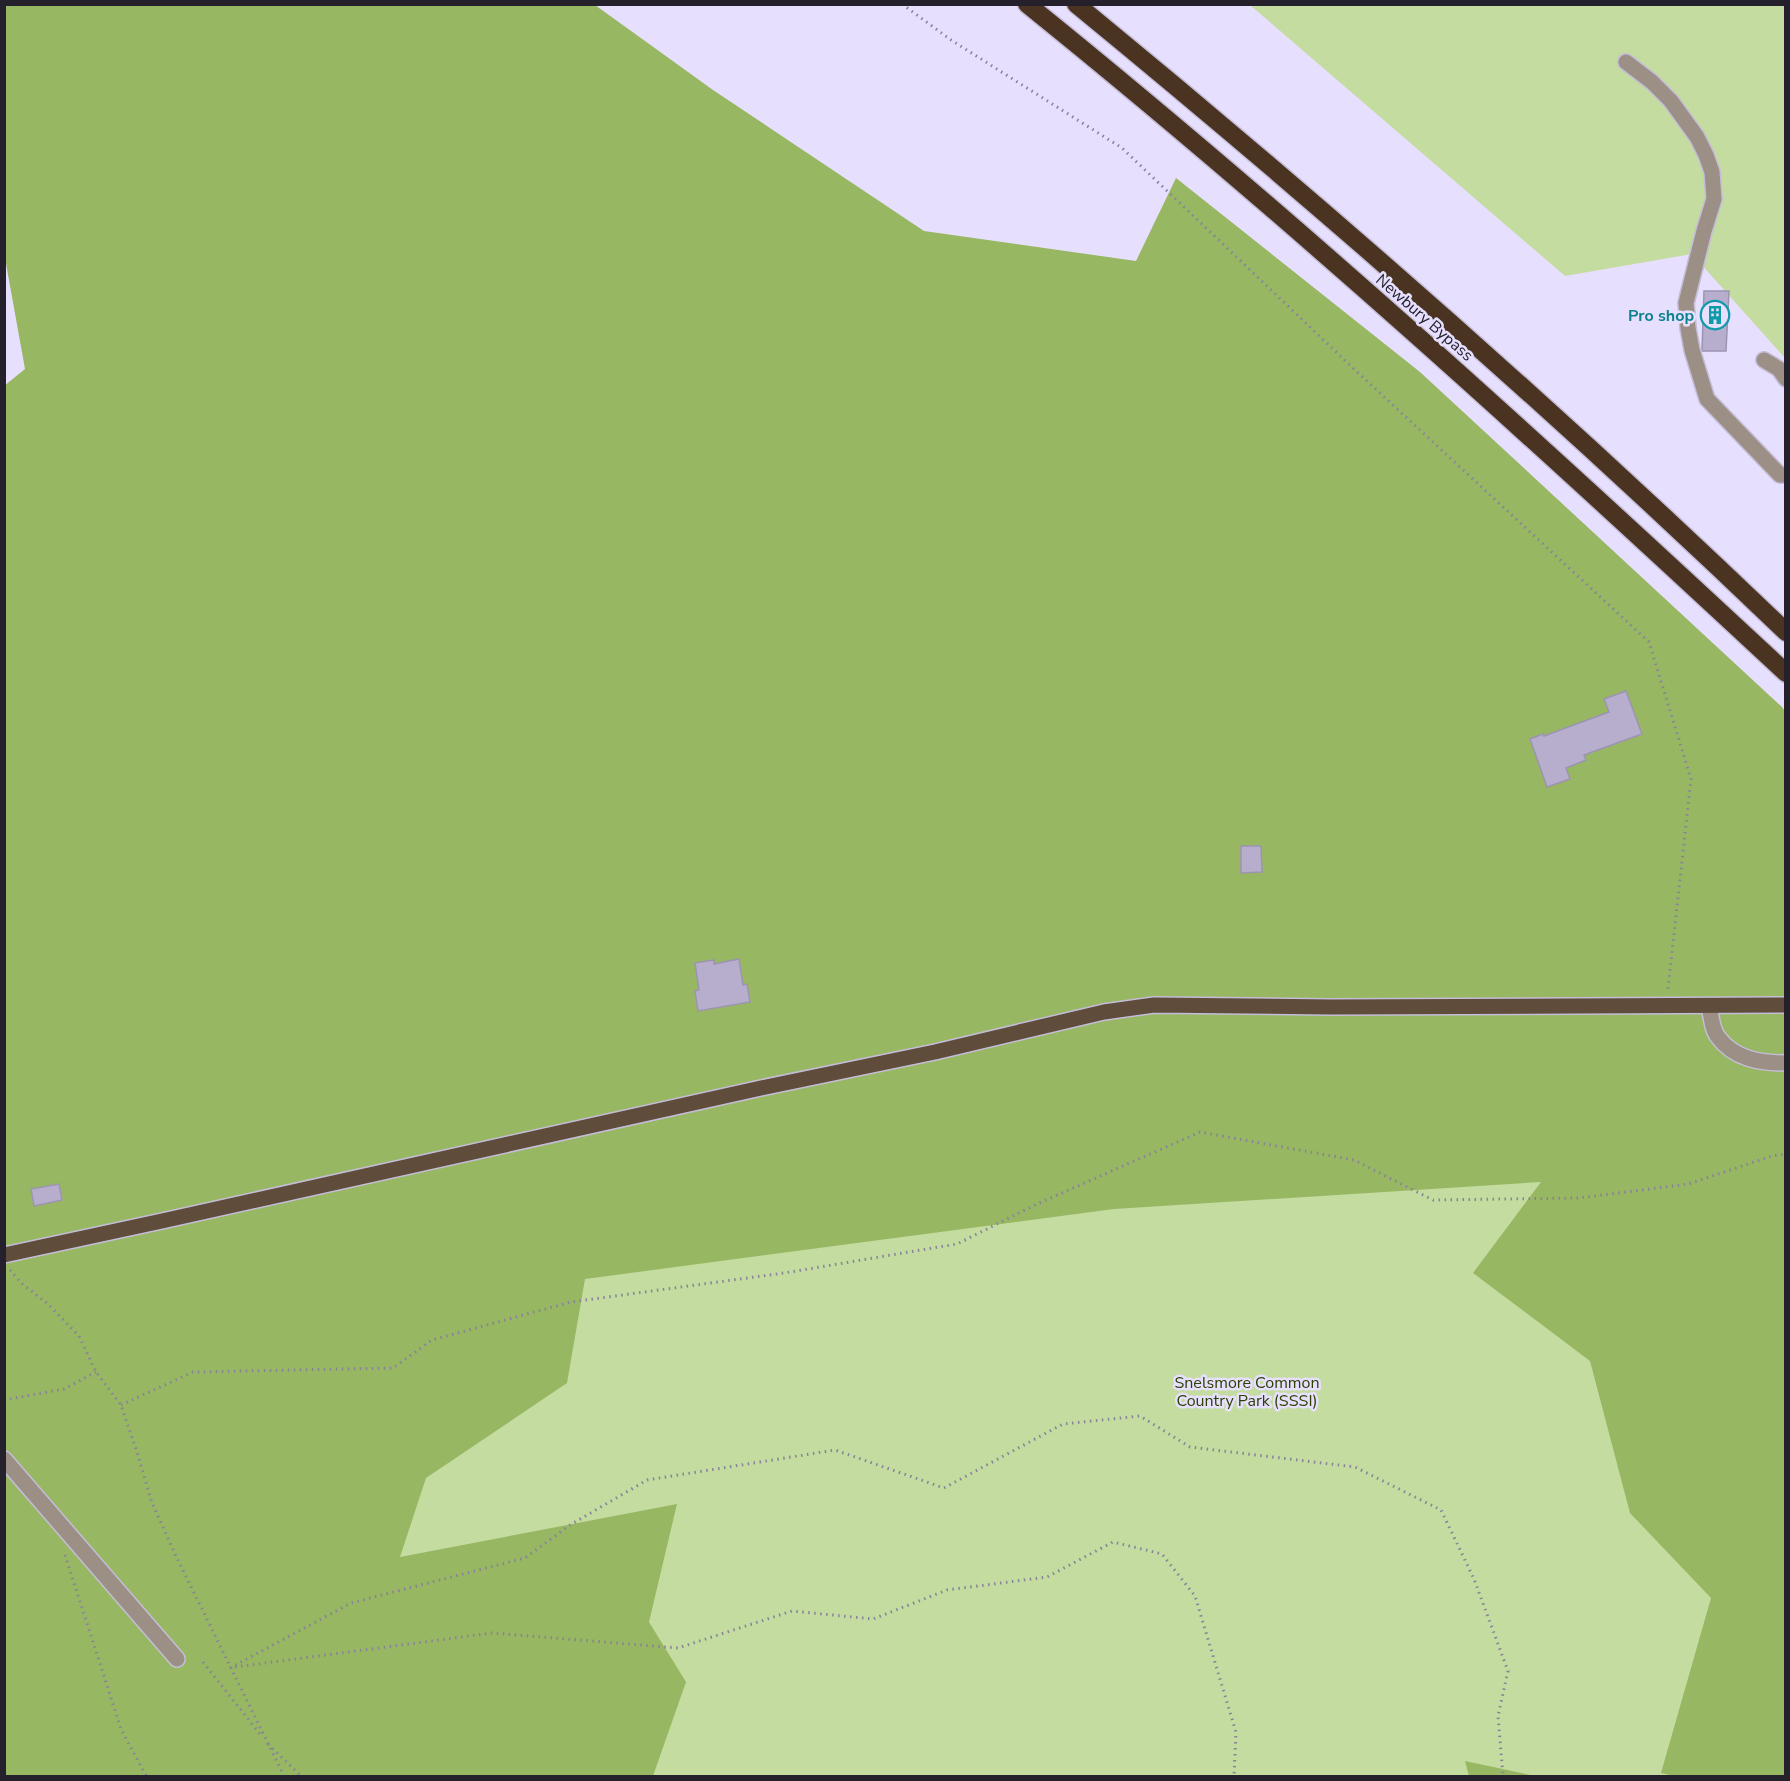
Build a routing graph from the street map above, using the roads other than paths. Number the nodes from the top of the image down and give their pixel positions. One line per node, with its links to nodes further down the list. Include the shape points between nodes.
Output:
1 (1027, 4): 8 (highway, Newbury Bypass, via 1438,354)
2 (1076, 4): 7 (highway, Newbury Bypass, via 1454,324)
3 (1626, 62): 6 (street, via 1652,82 1686,119 1698,136 1712,172 1714,199 1686,303 1692,350 1707,399 1780,475)
4 (1764, 360): 5 (street, via 1779,369)
5 (1785, 379)
6 (1785, 475)
7 (1785, 632)
8 (1785, 673)
9 (1785, 1005): 10 (main road)
10 (1709, 1006): 11 (street, via 1717,1036 1739,1056); 12 (main road, via 1154,1005)
11 (1785, 1063)
12 (4, 1255)
13 (4, 1459): 14 (street)
14 (177, 1659)

